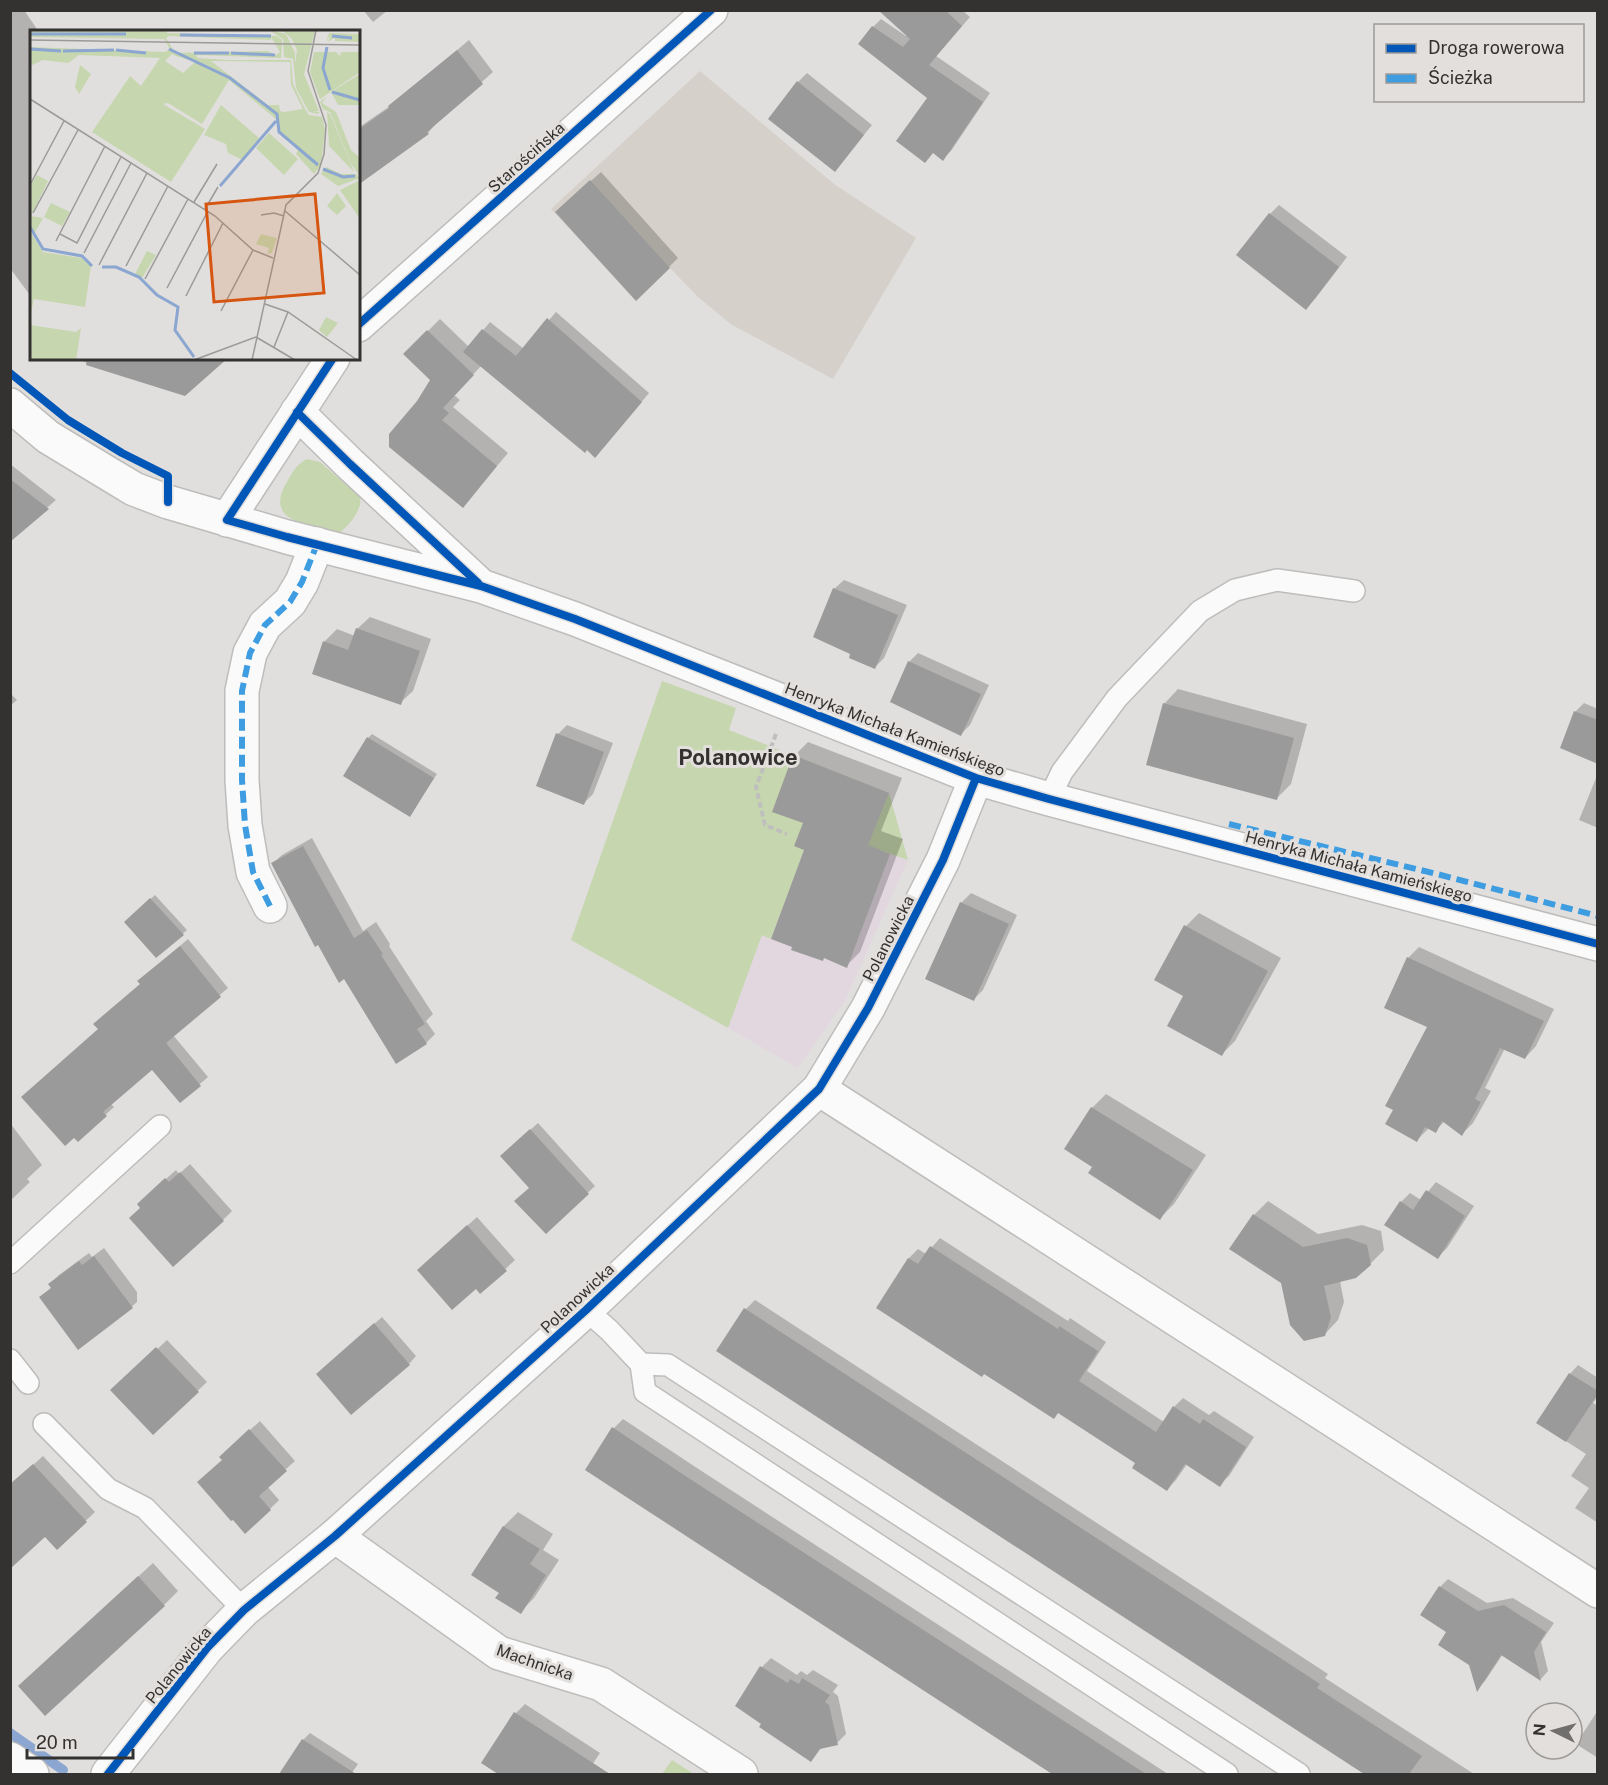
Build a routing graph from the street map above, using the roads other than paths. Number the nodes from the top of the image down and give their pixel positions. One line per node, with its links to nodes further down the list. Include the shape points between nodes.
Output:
1 (709, 11): 2 (street, Starościńska)
2 (360, 323)
3 (332, 360): 5 (street)
4 (10, 405): 6 (street, Henryka Michała Kamieńskiego, via 48,437 134,489)
5 (297, 412): 6 (street); 8 (street)
6 (227, 520): 7 (street, Henryka Michała Kamieńskiego)
7 (317, 544): 8 (street, Henryka Michała Kamieńskiego); 12 (street, via 290,602 265,625 250,653 242,691 245,825 253,872)
8 (481, 586): 10 (street, Henryka Michała Kamieńskiego, via 575,619)
9 (1354, 591): 11 (lane, via 1277,579 1235,590 1200,611 1117,698 1062,772)
10 (976, 777): 11 (street, Henryka Michała Kamieńskiego); 14 (street, Polanowicka, via 944,860 868,1008)
11 (1049, 799): 13 (street, Henryka Michała Kamieńskiego)
12 (270, 906)
13 (1598, 944)
14 (819, 1089): 17 (street, Polanowicka); 23 (street)
15 (160, 1126): 16 (lane)
16 (10, 1263)
17 (586, 1310): 19 (lane); 22 (street, Polanowicka)
18 (10, 1360): 20 (lane)
19 (641, 1364): 29 (lane, via 645,1392); 30 (lane, via 668,1365)
20 (28, 1383)
21 (44, 1424): 24 (lane, via 108,1489 145,1508)
22 (335, 1536): 24 (street, Polanowicka); 28 (street, Machnicka, via 499,1653 601,1684)
23 (1598, 1591)
24 (244, 1610): 26 (street, Polanowicka, via 207,1648)
25 (10, 1759): 27 (street)
26 (119, 1771)
27 (32, 1774)
28 (741, 1774)
29 (1227, 1774)
30 (1299, 1774)

